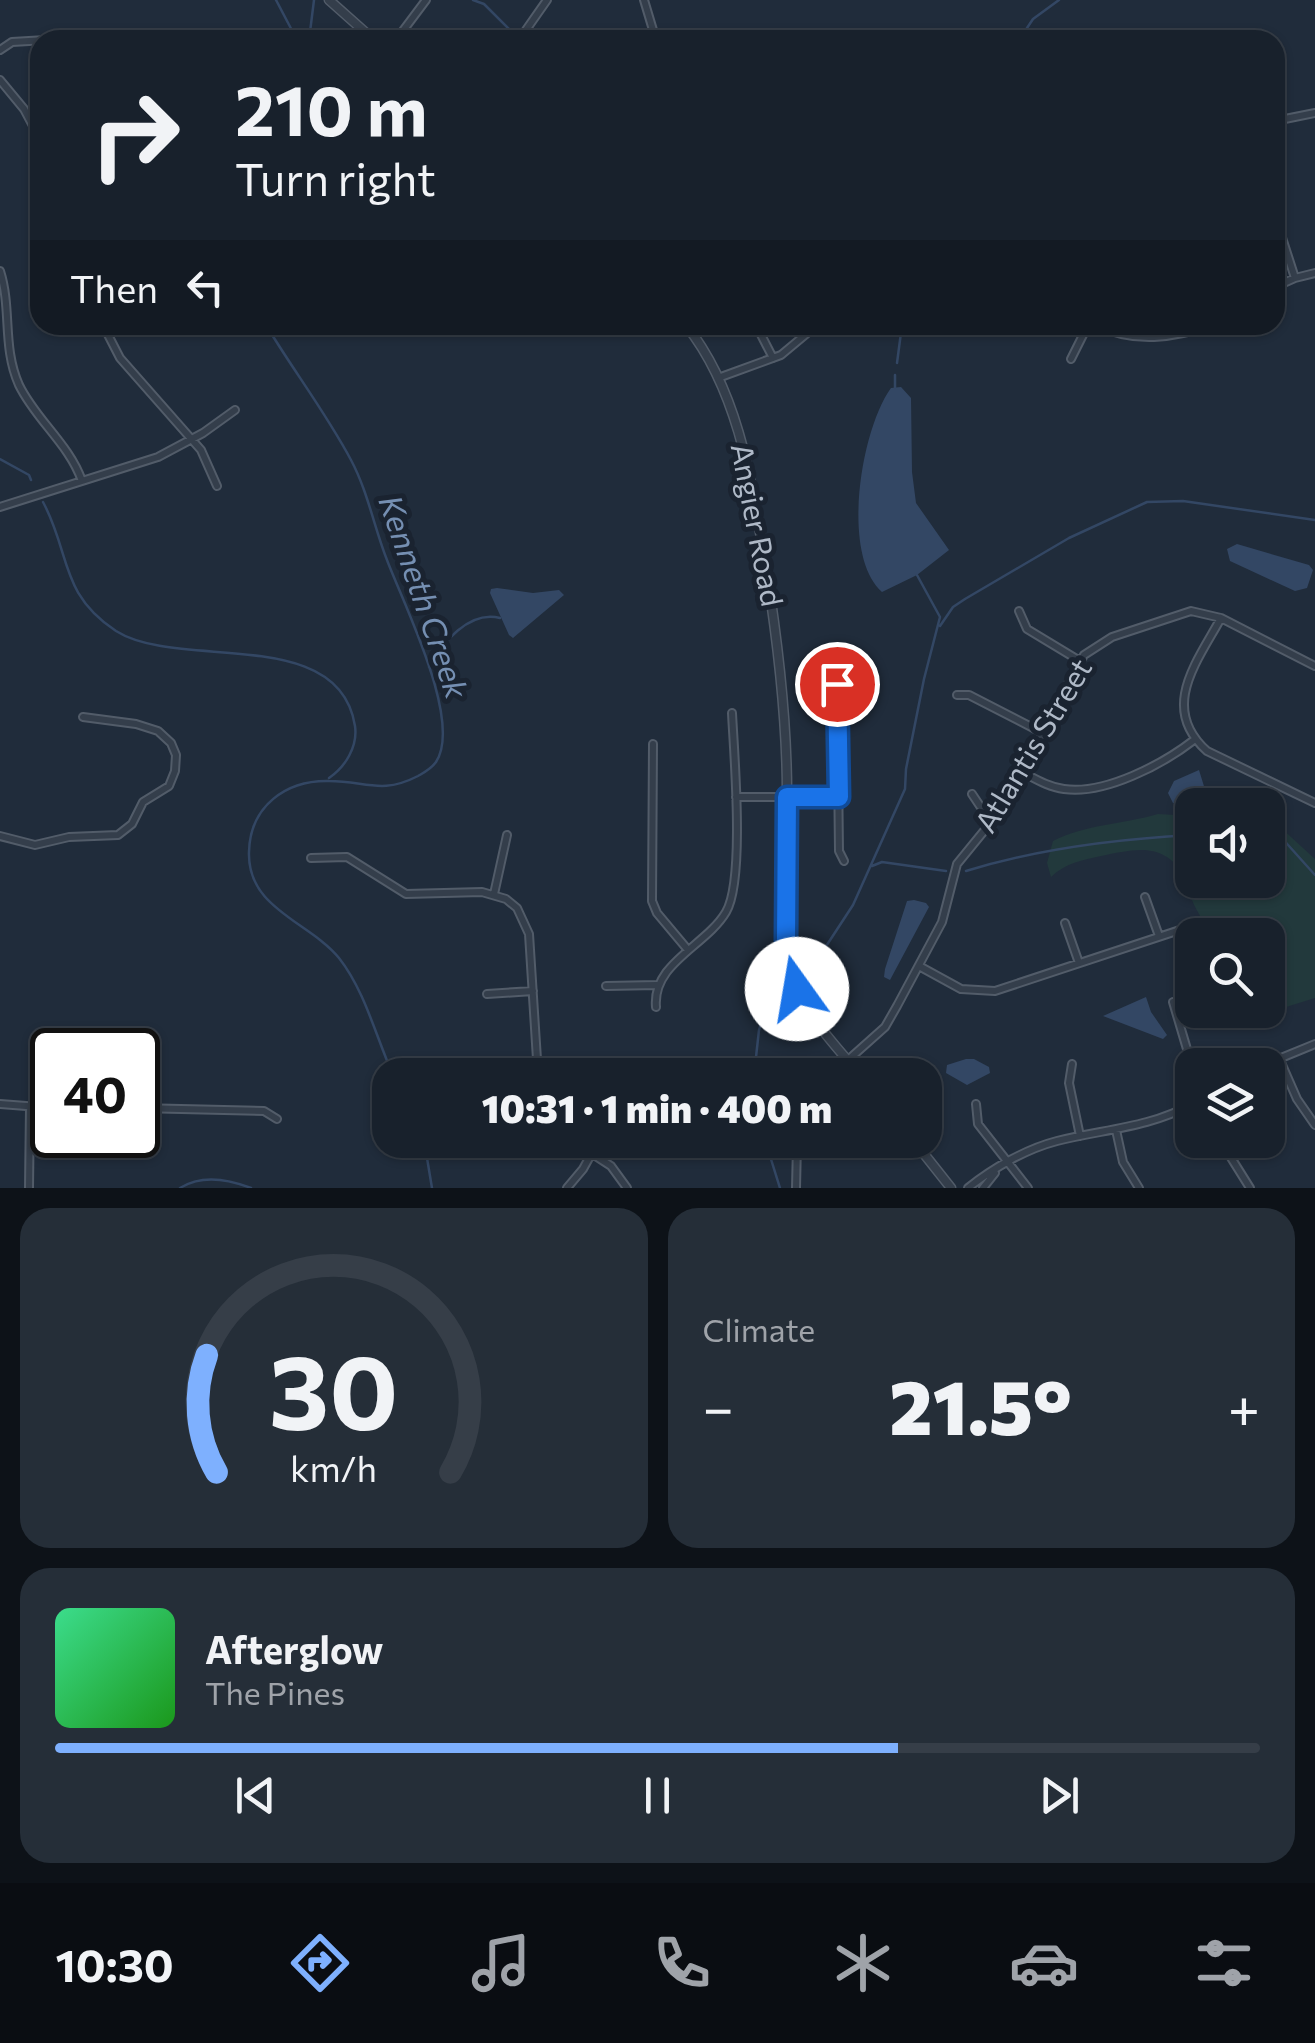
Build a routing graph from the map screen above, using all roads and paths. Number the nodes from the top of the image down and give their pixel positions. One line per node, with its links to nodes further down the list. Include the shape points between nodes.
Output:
1 (329, 0): 5 (street)
2 (426, 0): 6 (street)
3 (547, 0): 7 (street)
4 (644, 0): 8 (street)
5 (363, 30)
6 (404, 30)
7 (526, 30)
8 (653, 30)
9 (30, 41): 10 (street)
10 (0, 50)
11 (0, 80): 14 (street)
12 (1315, 113): 13 (street)
13 (1285, 119)
14 (30, 120)
15 (1285, 249): 18 (street)
16 (0, 271): 32 (street, via 14,372)
17 (1315, 273): 18 (street)
18 (1294, 278): 19 (street)
19 (1285, 282)
20 (107, 335): 31 (street)
21 (692, 335): 29 (street, Angier Road)
22 (761, 335): 27 (street)
23 (806, 335): 27 (street)
24 (1083, 335): 28 (street)
25 (1123, 335): 26 (street)
26 (1172, 335)
27 (772, 358): 29 (street)
28 (1070, 359)
29 (717, 378): 49 (street, Angier Road, via 740,436 758,523 783,690)
30 (234, 410): 31 (street)
31 (192, 439): 32 (street, via 158,458); 33 (street)
32 (82, 482): 34 (street)
33 (217, 486)
34 (0, 508)
35 (1019, 611): 37 (street, via 1027,629)
36 (1221, 618): 37 (street, Atlantis Street, via 1191,612 1112,638); 38 (street); 44 (street, via 1184,686 1184,718)
37 (1080, 661): 43 (street, Atlantis Street)
38 (1315, 666)
39 (837, 684): 50 (street)
40 (957, 695): 43 (street, via 968,694)
41 (732, 713): 48 (street)
42 (83, 717): 54 (street, via 158,731 176,755 169,786 143,802 118,836 69,836 35,845)
43 (1041, 732): 46 (street, Atlantis Street)
44 (1194, 740): 46 (street, via 1160,765 1084,790 1051,786); 51 (street)
45 (652, 744): 62 (street, via 652,901)
46 (1020, 772): 52 (street, Atlantis Street)
47 (972, 794): 52 (street)
48 (736, 797): 49 (street); 62 (street, via 729,908)
49 (787, 797): 50 (street); 75 (street, Angier Road, via 790,966 804,1004)
50 (839, 797): 56 (street)
51 (1315, 803)
52 (997, 816): 64 (street, Atlantis Street, via 958,864 942,922)
53 (506, 835): 57 (street)
54 (0, 836)
55 (312, 858): 57 (street, via 347,856 406,894)
56 (844, 861)
57 (494, 894): 67 (street, via 518,908 525,921)
58 (1145, 896): 61 (street)
59 (1065, 922): 63 (street)
60 (1175, 931): 61 (street)
61 (1159, 936): 63 (street)
62 (689, 951): 65 (street)
63 (1079, 963): 64 (street, via 984,992 961,989)
64 (919, 966): 76 (street, Atlantis Street, via 884,1027)
65 (657, 985): 66 (street); 70 (street)
66 (606, 986)
67 (533, 991): 68 (street); 74 (street)
68 (486, 994)
69 (1172, 1002): 72 (street)
70 (656, 1007)
71 (1315, 1044): 73 (street)
72 (1186, 1048)
73 (1285, 1056)
74 (537, 1058)
75 (846, 1058)
76 (850, 1058)
77 (1072, 1064): 87 (street, via 1069,1083)
78 (1285, 1072): 85 (street)
79 (0, 1104): 81 (street)
80 (976, 1104): 94 (street, via 978,1124)
81 (30, 1107)
82 (160, 1108): 84 (street, via 264,1111)
83 (1175, 1112): 86 (street)
84 (277, 1118)
85 (1315, 1126)
86 (1116, 1130): 87 (street); 104 (street, via 1125,1168)
87 (1080, 1136): 94 (street)
88 (30, 1158): 96 (street)
89 (590, 1158): 97 (street)
90 (600, 1158): 98 (street)
91 (797, 1158): 99 (street)
92 (928, 1158): 100 (street)
93 (1231, 1158): 105 (street)
94 (1008, 1163): 95 (street); 103 (street)
95 (996, 1172): 101 (street); 102 (street)
96 (30, 1188)
97 (567, 1188)
98 (627, 1188)
99 (796, 1188)
100 (952, 1188)
101 (968, 1188)
102 (983, 1188)
103 (1028, 1188)
104 (1138, 1188)
105 (1250, 1188)

